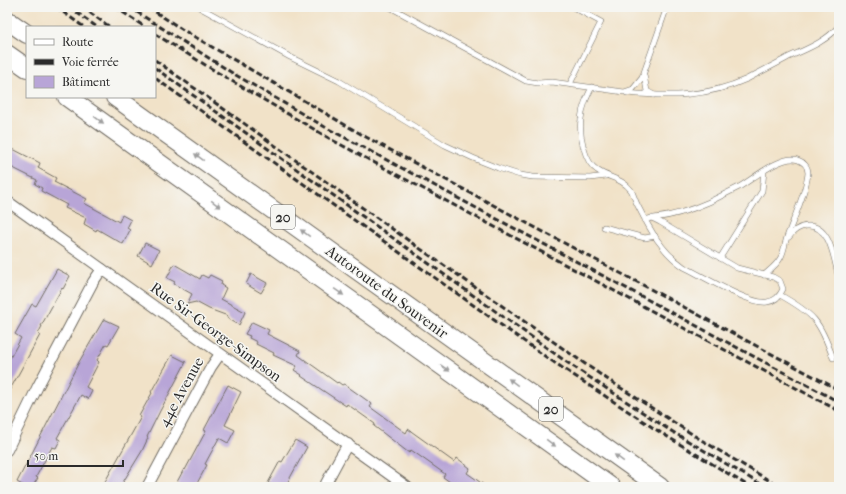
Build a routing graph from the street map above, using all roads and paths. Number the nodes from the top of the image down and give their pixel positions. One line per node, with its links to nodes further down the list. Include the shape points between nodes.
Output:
1 (199, 7): 18 (lane, via 339,81 445,145 473,158 520,175 533,177)
2 (390, 7): 11 (lane, via 526,81)
3 (573, 7): 11 (lane, via 601,22)
4 (667, 7): 10 (lane)
5 (7, 20): 7 (highway)
6 (839, 26): 14 (lane, via 827,38 816,44 726,87 682,96)
7 (26, 33)
8 (7, 54): 9 (highway)
9 (26, 67)
10 (644, 74): 13 (lane, via 633,90); 14 (lane, via 647,91)
11 (570, 84): 12 (lane)
12 (592, 87): 13 (lane); 18 (lane, via 584,104 582,135 589,162 596,170)
13 (624, 92): 14 (lane)
14 (656, 96)
15 (68, 98): 38 (highway, Autoroute du Souvenir / 20, one-way to 38)
16 (116, 98): 34 (highway, Autoroute du Souvenir / 20, one-way to 16)
17 (764, 171): 20 (lane, via 738,187 682,213); 24 (lane, via 790,158 801,161 808,172 805,188); 25 (lane, via 762,191)
18 (607, 176): 21 (lane, via 617,179 629,188)
19 (7, 201): 26 (street, Rue Sir-George-Simpson)
20 (652, 218): 21 (lane); 25 (lane)
21 (645, 220): 23 (lane)
22 (604, 227): 23 (lane, via 640,237)
23 (655, 236): 29 (lane, via 665,252 674,260 750,300 768,302)
24 (785, 243): 27 (lane, via 779,261); 28 (lane, via 790,235 800,228 810,226 820,229 827,236)
25 (720, 258): 27 (lane, via 737,268)
26 (102, 269): 30 (street, Rue Sir-George-Simpson); 33 (street, via 52,358)
27 (764, 275): 29 (lane, via 780,281 783,289)
28 (839, 278)
29 (780, 295): 31 (lane, via 800,306 815,320)
30 (220, 354): 32 (street, Rue Sir-George-Simpson); 35 (street, 44e Avenue)
31 (833, 358)
32 (348, 444): 36 (street); 37 (street, Rue Sir-George-Simpson)
33 (7, 450)
34 (658, 485)
35 (147, 487)
36 (324, 487)
37 (407, 487)
38 (611, 487)

